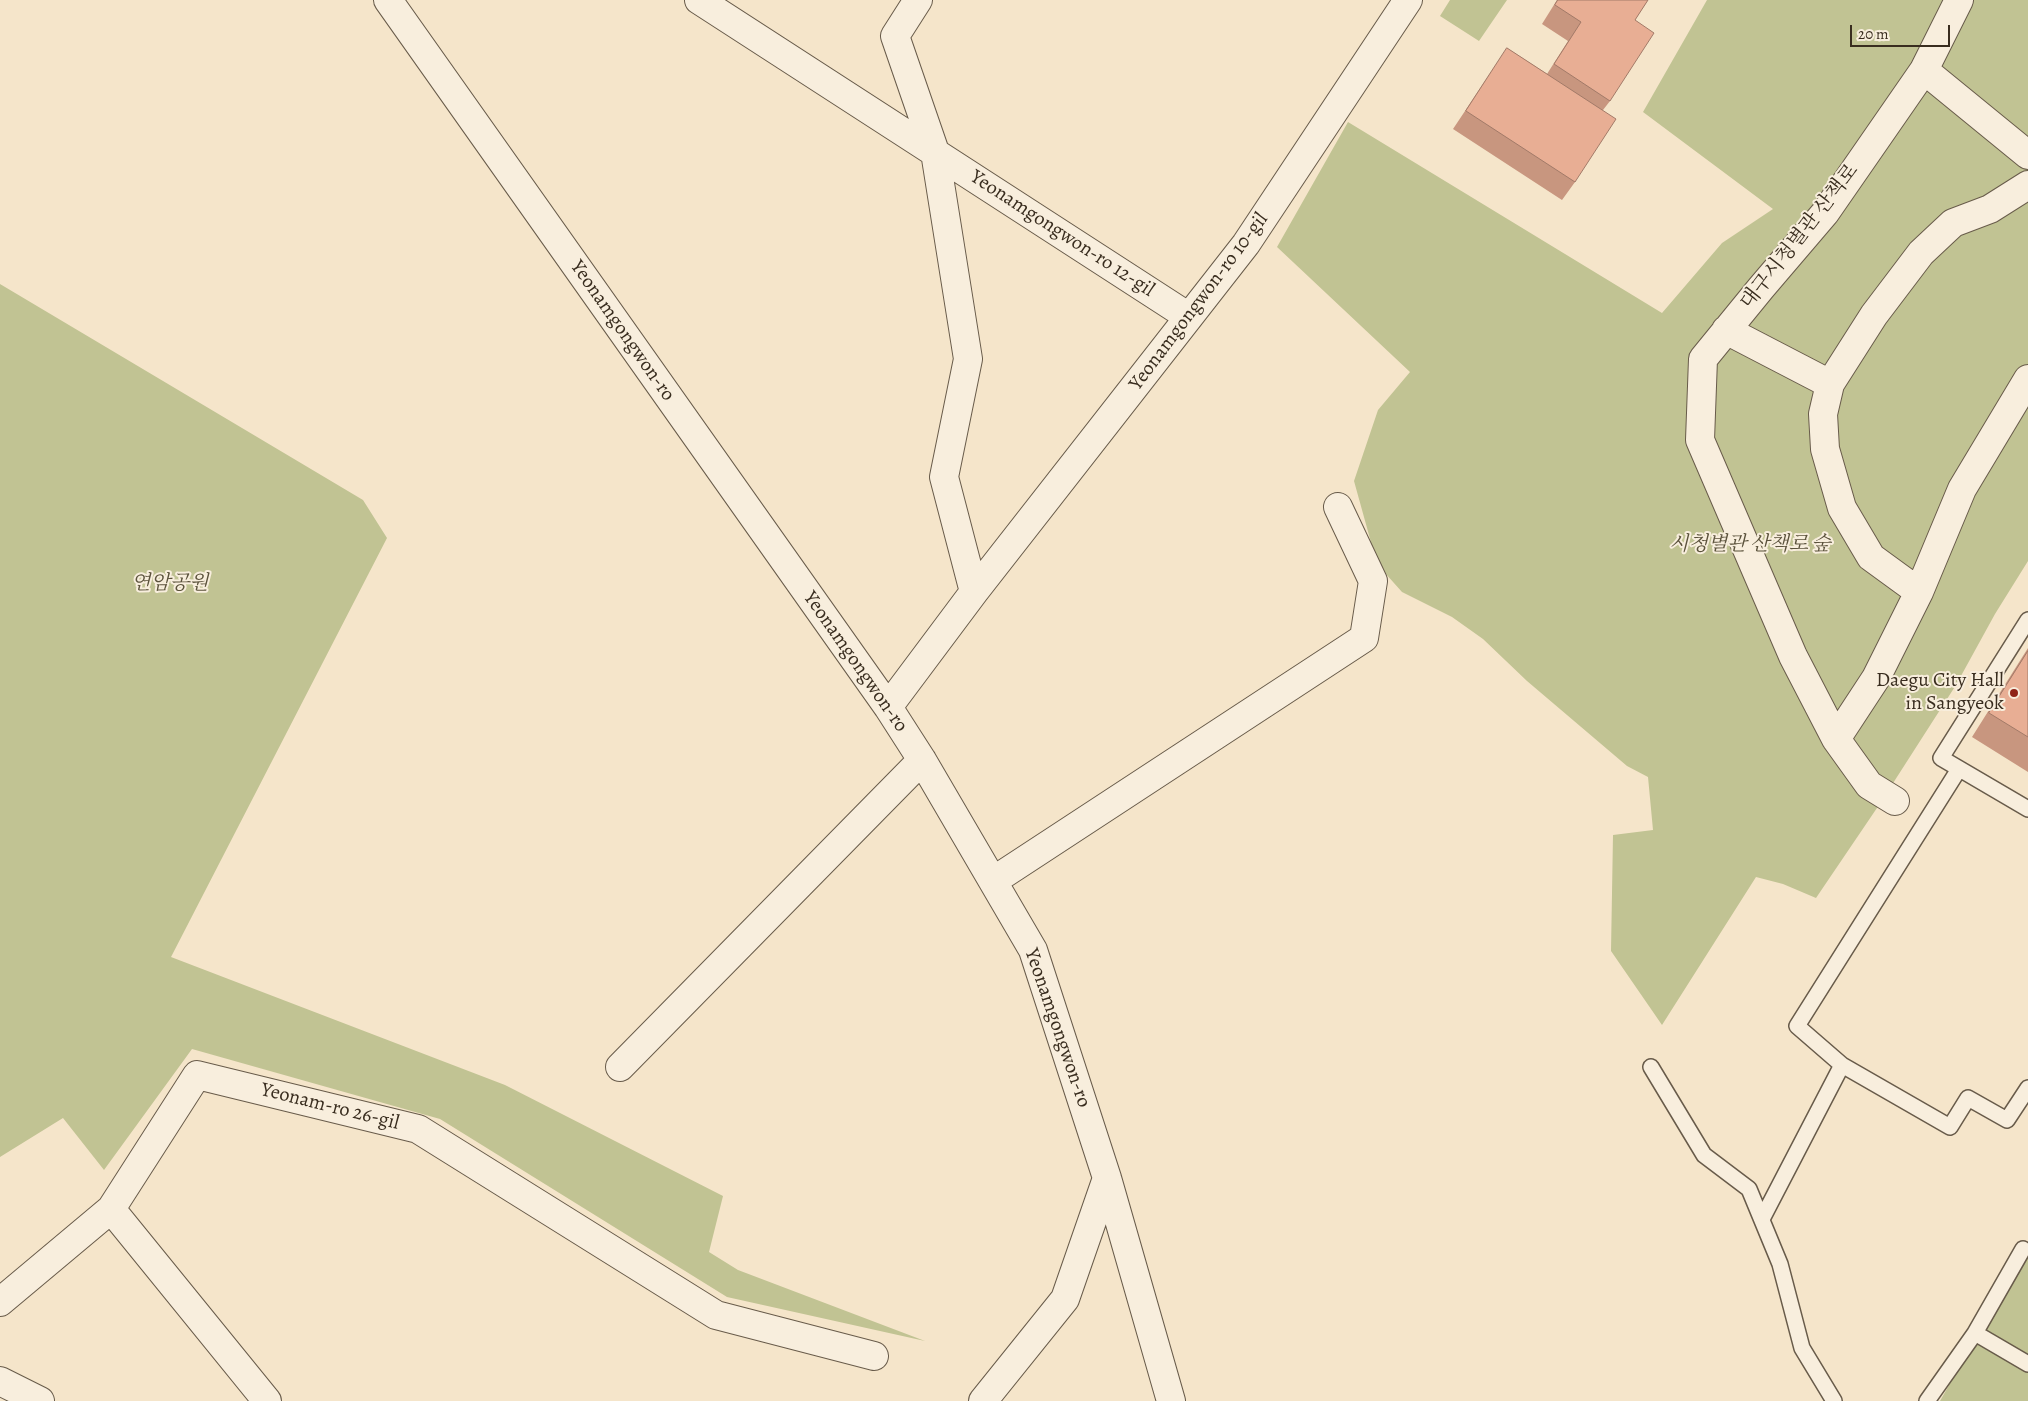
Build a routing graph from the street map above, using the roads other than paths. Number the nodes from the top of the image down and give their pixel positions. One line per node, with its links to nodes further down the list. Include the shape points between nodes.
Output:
1 (388, 0): 18 (street, Yeonamgongwon-ro)
2 (699, 0): 7 (street, Yeonamgongwon-ro 12-gil)
3 (918, 0): 7 (street, via 895,36)
4 (1408, 0): 10 (street, Yeonamgongwon-ro 10-gil, via 1246,244)
5 (1959, 0): 6 (street, 대구시청별관 산책로)
6 (1924, 70): 8 (street); 11 (street, 대구시청별관 산책로, via 1825,213)
7 (935, 152): 10 (street, Yeonamgongwon-ro 12-gil); 15 (street, Yeonamgongwon-ro 12-gil, via 968,359 944,477)
8 (2028, 155)
9 (2028, 186): 13 (street, via 1990,209 1953,222 1921,253 1874,315)
10 (1189, 317): 15 (street, Yeonamgongwon-ro 10-gil)
11 (1726, 330): 13 (street, 대구시청별관 산책로); 19 (street, 대구시청별관 산책로, via 1703,359 1700,440 1793,656)
12 (2028, 379): 16 (street, via 1962,490)
13 (1830, 384): 16 (street, via 1823,414 1825,448 1842,508 1871,557)
14 (1338, 507): 24 (street, via 1373,581 1364,638)
15 (974, 592): 18 (street, Yeonamgongwon-ro 10-gil)
16 (1919, 592): 19 (street, via 1876,678)
17 (2028, 620): 21 (lane, via 1941,758)
18 (888, 707): 20 (street, Yeonamgongwon-ro)
19 (1836, 739): 22 (street, 대구시청별관 산책로, via 1869,785)
20 (922, 760): 24 (street, Yeonamgongwon-ro); 26 (street)
21 (1959, 769): 23 (lane); 25 (lane, via 1797,1026)
22 (1895, 801)
23 (2028, 809)
24 (993, 881): 29 (street, Yeonamgongwon-ro, via 1033,950)
25 (1842, 1065): 28 (lane, via 1950,1128 1968,1098 2007,1120); 31 (lane)
26 (620, 1067)
27 (1651, 1068): 31 (lane, via 1704,1155 1750,1189)
28 (2028, 1088)
29 (1107, 1178): 40 (street, via 1065,1299); 41 (street, Yeonamgongwon-ro)
30 (111, 1208): 33 (street, Yeonam-ro 26-gil); 35 (street, Yeonam-ro 26-gil, via 196,1075 418,1129 716,1315); 39 (street)
31 (1762, 1218): 42 (lane, via 1780,1264 1802,1348)
32 (2023, 1249): 34 (lane)
33 (0, 1302)
34 (1975, 1333): 36 (lane); 43 (lane)
35 (874, 1356)
36 (2028, 1364)
37 (0, 1381): 38 (street)
38 (40, 1401)
39 (267, 1401)
40 (983, 1401)
41 (1171, 1401)
42 (1834, 1401)
43 (1927, 1401)

